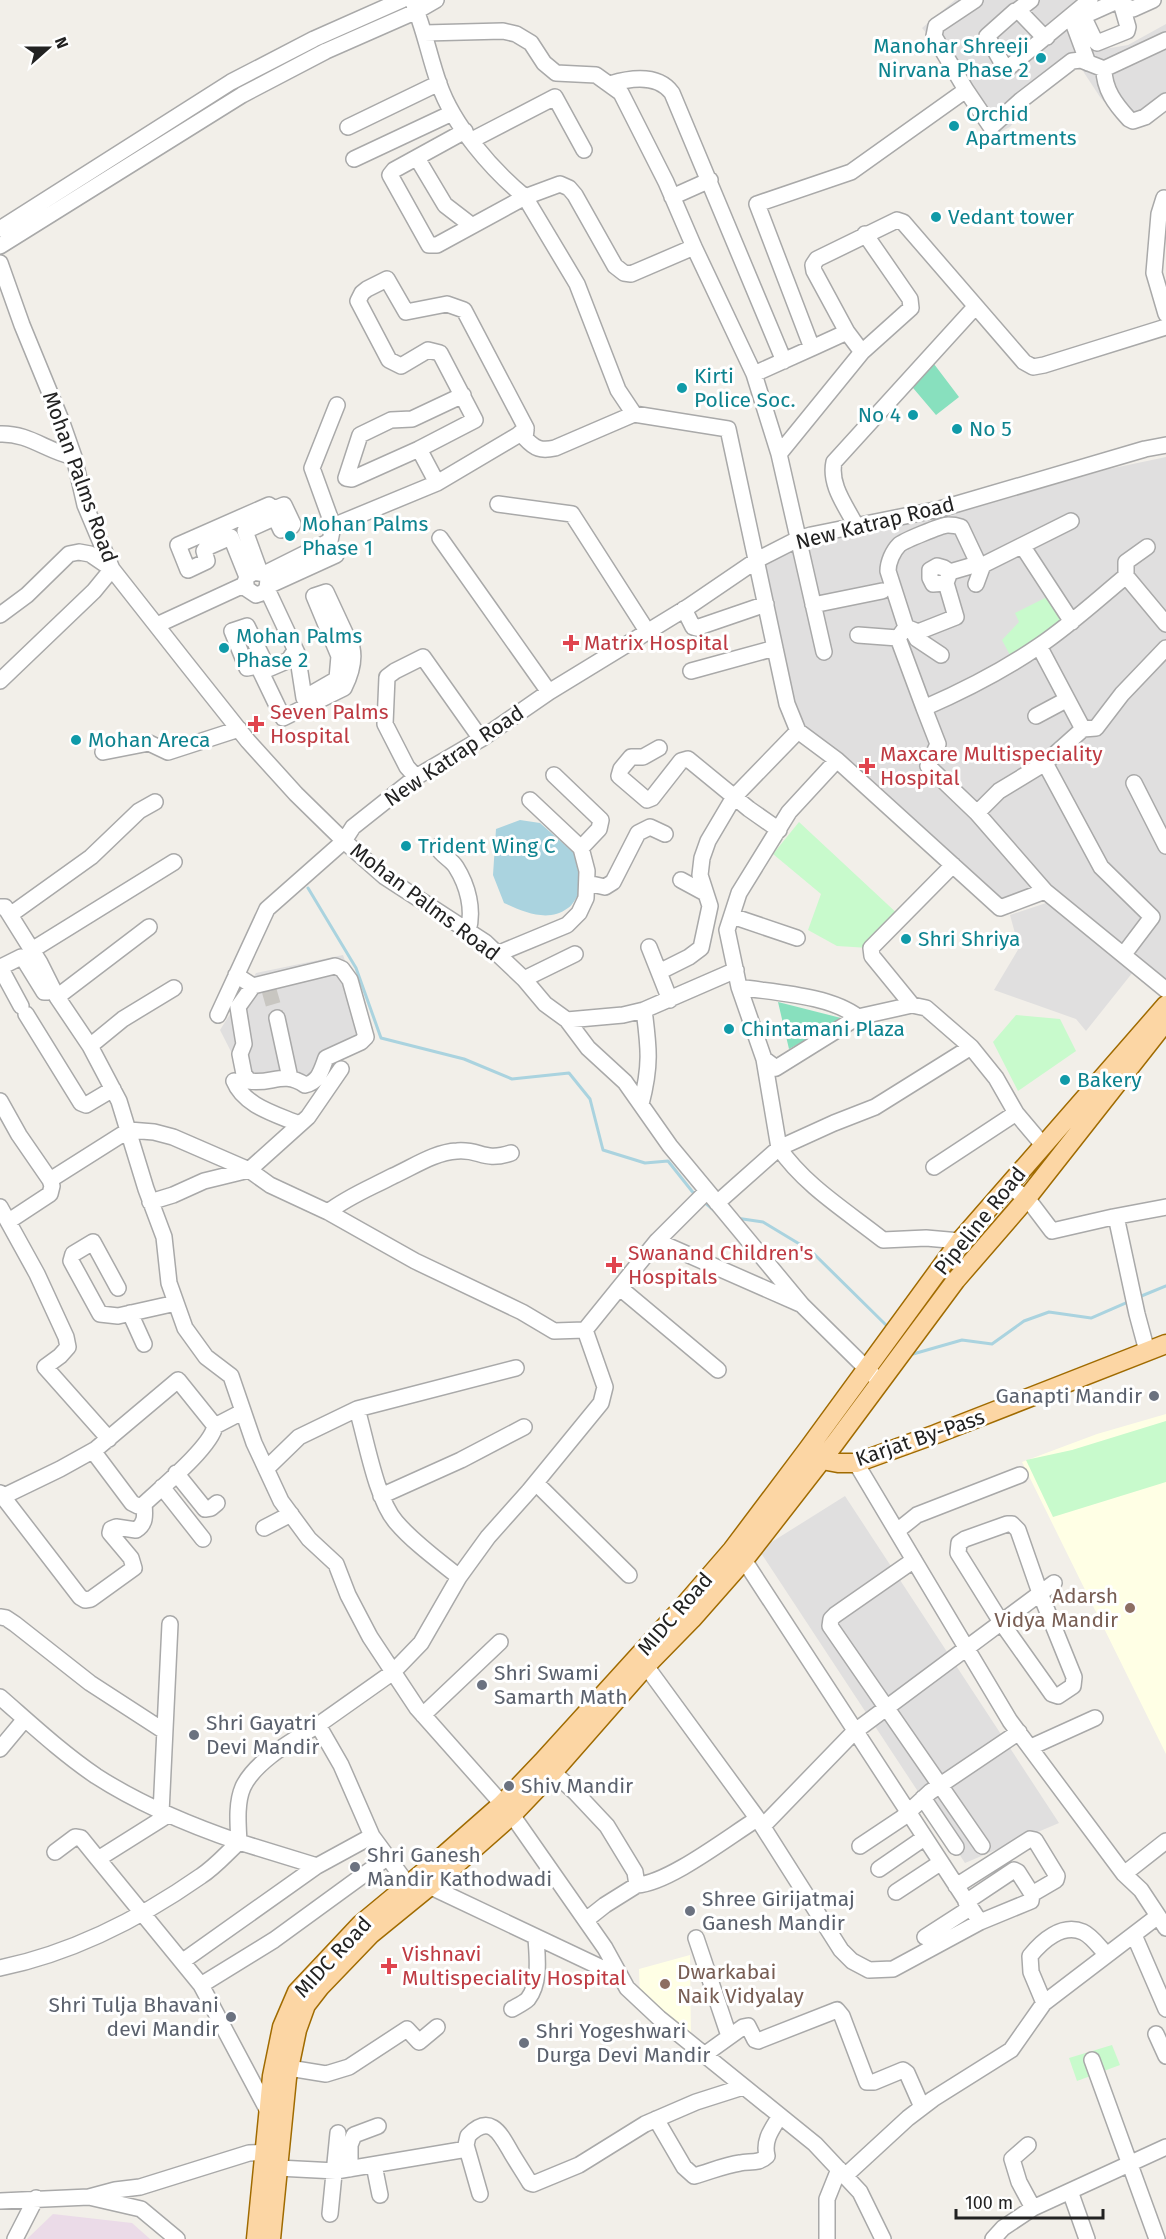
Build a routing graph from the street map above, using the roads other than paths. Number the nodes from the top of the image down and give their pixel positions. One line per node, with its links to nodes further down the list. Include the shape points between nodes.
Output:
1 (402, 0): 32 (street, via 231,82)
2 (436, 0): 8 (street)
3 (975, 0): 19 (street, via 934,31)
4 (1031, 0): 9 (street)
5 (1090, 0): 10 (street)
6 (1153, 0): 7 (street, via 1133,9)
7 (1116, 2): 14 (street, via 1127,31); 14 (street, via 1086,15 1093,39 1097,43)
8 (414, 5): 11 (street); 34 (street, via 242,95)
9 (1018, 10): 12 (street); 12 (street, via 987,36 1005,68)
10 (1071, 17): 12 (street); 15 (street)
11 (424, 33): 17 (street); 18 (street, via 503,30 531,43 556,73 596,75)
12 (1047, 37)
13 (1166, 40): 16 (street)
14 (1102, 41): 16 (street)
15 (1088, 63): 16 (street); 19 (street, via 1072,61 1062,67 992,127)
16 (1107, 67): 20 (street, via 1104,82 1129,119 1145,117)
17 (439, 83): 21 (street); 22 (street)
18 (610, 84): 27 (street, via 636,78 668,87); 29 (street, via 627,101)
19 (966, 90): 41 (street, via 851,172 757,204)
20 (1166, 101)
21 (452, 113): 23 (street); 26 (street)
22 (348, 127)
23 (469, 136): 24 (street, via 555,97); 25 (street); 28 (street)
24 (584, 150)
25 (417, 158): 31 (street, via 445,204); 31 (street, via 390,175 425,241 437,245)
26 (354, 159)
27 (710, 180): 29 (street); 43 (street)
28 (525, 196): 31 (street); 35 (street, via 560,184 569,188 615,266 624,273 631,274); 47 (street, via 577,284 618,390)
29 (672, 197): 35 (street)
30 (1164, 198): 38 (street, via 1154,273)
31 (471, 225)
32 (0, 229)
33 (865, 234): 37 (street, via 891,221 903,222); 40 (street, via 817,259 813,265); 42 (street, via 912,303 910,310)
34 (0, 246)
35 (694, 247): 44 (street)
36 (0, 263): 53 (street, Mohan Palms Road)
37 (975, 307): 39 (street, via 1024,362 1034,367); 58 (street, via 834,462 835,486)
38 (1166, 314)
39 (1166, 327)
40 (847, 332): 41 (street); 42 (street)
41 (812, 348): 43 (street)
42 (862, 352): 52 (street)
43 (784, 361): 44 (street)
44 (754, 374): 52 (street)
45 (463, 394): 48 (street, via 440,353 428,350 401,366 389,360 358,302 362,293 387,279 406,312 447,304 464,309); 51 (street, via 474,421); 51 (street, via 412,419 391,420 360,435 346,478 352,479)
46 (336, 405): 57 (street, via 312,468)
47 (634, 414): 48 (street, via 544,450 534,448 525,438); 64 (street, via 728,429)
48 (526, 430): 54 (street)
49 (0, 434): 53 (street, via 15,434)
50 (1166, 445): 58 (street, New Katrap Road, via 940,509)
51 (416, 450): 54 (street)
52 (778, 454): 60 (street)
53 (74, 457): 65 (street, Mohan Palms Road, via 85,505)
54 (434, 484): 57 (street)
55 (498, 504): 77 (street, via 572,514)
56 (1071, 521): 61 (street)
57 (333, 526): 67 (street, via 328,543)
58 (856, 526): 60 (street, New Katrap Road)
59 (440, 538): 88 (street)
60 (798, 539): 64 (street, New Katrap Road); 71 (street)
61 (1023, 547): 68 (street, via 983,565); 74 (street)
62 (1147, 547): 66 (street, via 1126,562)
63 (336, 555): 67 (street)
64 (757, 560): 70 (street); 72 (street, New Katrap Road)
65 (112, 568): 73 (street, via 90,554 69,554); 76 (street, Mohan Palms Road); 87 (street, via 94,591)
66 (1126, 576): 74 (street); 75 (street)
67 (257, 582): 67 (street, via 231,537 206,548 207,561 188,570 178,545 269,505 274,509 284,505 292,526 281,530 275,518 245,531); 76 (street); 84 (street)
68 (976, 584)
69 (882, 591): 71 (street)
70 (766, 604): 72 (street, via 696,628); 81 (street)
71 (813, 605): 83 (street)
72 (684, 609): 77 (street, New Katrap Road)
73 (0, 615)
74 (1072, 621): 80 (street)
75 (1166, 624)
76 (160, 629): 92 (street, Mohan Palms Road)
77 (647, 631): 88 (street, New Katrap Road)
78 (905, 632): 78 (street, via 888,571 894,550 903,542 949,524 959,526 977,561 948,578 956,617 918,632); 79 (street); 85 (street); 90 (street)
79 (858, 635)
80 (1039, 646): 89 (street); 90 (street)
81 (775, 648): 86 (street); 94 (street, via 787,704)
82 (1166, 648): 93 (street, via 1096,728)
83 (824, 652)
84 (297, 653): 84 (street, via 304,698 337,680 345,652 353,663 344,688 283,718 265,671)
85 (942, 655)
86 (691, 671)
87 (0, 681)
88 (549, 692): 95 (street, New Katrap Road)
89 (1066, 700): 91 (street); 93 (street)
90 (924, 708): 106 (street, via 938,744 928,766)
91 (1036, 716)
92 (239, 729): 97 (street, via 168,752 149,743); 109 (street, Mohan Palms Road)
93 (1083, 729): 99 (street)
94 (798, 730): 98 (street); 103 (street)
95 (481, 739): 101 (street, New Katrap Road); 101 (street, via 423,657 395,671 387,677 385,724)
96 (659, 748): 103 (street, via 643,757 631,758 620,773 647,800 684,759)
97 (103, 752)
98 (837, 760): 107 (street, via 789,812); 114 (street)
99 (1045, 763): 106 (street, via 999,791); 121 (street, via 1101,867)
100 (554, 775): 112 (street, via 601,820 599,829)
101 (416, 777): 109 (street, New Katrap Road, via 353,828)
102 (1134, 783): 110 (street)
103 (734, 797): 107 (street); 118 (street, via 702,858 700,875)
104 (530, 800): 112 (street)
105 (155, 801): 119 (street, via 139,811 91,857)
106 (977, 813): 117 (street)
107 (779, 830): 120 (street, via 739,893)
108 (665, 834): 116 (street, via 650,827 643,829 610,885)
109 (344, 841): 123 (street, Mohan Palms Road, via 385,877); 132 (street, New Katrap Road, via 267,909)
110 (1166, 846)
111 (436, 847): 123 (street, via 456,867 470,902)
112 (581, 848): 116 (street)
113 (174, 862): 126 (street)
114 (953, 865): 117 (street, via 1000,908); 140 (street, via 871,948 872,956)
115 (681, 880): 118 (street)
116 (587, 883): 127 (street, via 579,913 567,925)
117 (1046, 891): 129 (street)
118 (705, 893): 131 (street, via 710,906 701,948)
119 (5, 911): 126 (street)
120 (732, 916): 124 (street); 130 (street, via 728,930)
121 (1159, 917): 129 (street)
122 (149, 927): 138 (street)
123 (468, 931): 127 (street, Mohan Palms Road)
124 (796, 938)
125 (649, 948): 131 (street)
126 (32, 950): 138 (street)
127 (496, 954): 133 (street, Mohan Palms Road)
128 (574, 954): 133 (street)
129 (1124, 954): 137 (street)
130 (736, 970): 135 (street); 139 (street)
131 (659, 972): 139 (street)
132 (236, 975): 134 (street); 143 (street, New Katrap Road)
133 (524, 979): 146 (street, Mohan Palms Road, via 545,1004)
134 (263, 986): 152 (street, via 238,1007 244,1074 249,1081 257,1082); 152 (street, via 334,966 342,969 350,980 364,1026 366,1037 326,1059 314,1083 305,1085)
135 (739, 987): 144 (street, via 800,996 847,1008); 150 (street)
136 (174, 988): 148 (street, via 123,1019)
137 (1166, 990)
138 (55, 993): 148 (street); 154 (street, via 44,992 21,957 2,969 81,1103 86,1105)
139 (670, 1000): 142 (street)
140 (912, 1005): 144 (street); 149 (street, via 926,1008)
141 (1166, 1005): 160 (main road, Pipeline Road)
142 (644, 1010): 146 (street); 156 (street, via 649,1048)
143 (218, 1015)
144 (858, 1017): 150 (street, via 776,1068)
145 (277, 1018): 152 (street)
146 (567, 1020): 156 (street, Mohan Palms Road)
147 (1166, 1021): 167 (main road, Pipeline Road)
148 (90, 1046): 154 (street)
149 (971, 1047): 157 (street, via 996,1078); 161 (street, via 874,1107)
150 (764, 1059): 161 (street)
151 (341, 1069): 158 (street)
152 (290, 1078)
153 (234, 1082): 158 (street, via 244,1098)
154 (113, 1089): 159 (street)
155 (0, 1101): 165 (street)
156 (641, 1104): 168 (street, Mohan Palms Road)
157 (1016, 1113): 160 (street); 163 (street)
158 (299, 1124): 164 (street)
159 (129, 1130): 164 (street, via 173,1137); 165 (street); 169 (street)
160 (1043, 1145): 166 (main road, Pipeline Road)
161 (779, 1148): 168 (street); 176 (street, via 823,1193 883,1240)
162 (511, 1153): 172 (street, via 497,1158 474,1151 456,1151 433,1157 361,1190)
163 (934, 1167)
164 (249, 1170): 169 (street, via 204,1181); 172 (street)
165 (50, 1180): 174 (street, via 50,1194)
166 (1008, 1186): 167 (street); 176 (main road, Pipeline Road)
167 (1027, 1198): 173 (street, via 1052,1231); 189 (main road, Pipeline Road, via 975,1255)
168 (707, 1201): 175 (street); 180 (street, via 758,1250)
169 (150, 1202): 179 (street, via 164,1237 169,1283)
170 (0, 1207): 174 (street)
171 (1166, 1207): 173 (street)
172 (328, 1212): 182 (street, via 415,1261 555,1331)
173 (1113, 1217): 185 (street)
174 (9, 1221): 194 (street, via 66,1337 68,1347 45,1367)
175 (657, 1241): 178 (street); 180 (street)
176 (960, 1241): 187 (main road, Pipeline Road)
177 (118, 1288): 181 (street, via 93,1242 73,1254 71,1261 100,1314)
178 (620, 1288): 182 (street); 188 (street)
179 (176, 1303): 181 (street); 191 (street, via 185,1328 206,1357 231,1376)
180 (802, 1305): 187 (street)
181 (130, 1313): 183 (street)
182 (585, 1330): 201 (street, via 605,1387 601,1403)
183 (144, 1344)
184 (1166, 1344): 185 (main road, Karjat By-Pass)
185 (1147, 1351): 197 (main road, Karjat By-Pass)
186 (516, 1368): 190 (street)
187 (866, 1369): 189 (street); 196 (main road, Pipeline Road)
188 (718, 1370)
189 (881, 1382): 196 (main road, Pipeline Road)
190 (357, 1409): 198 (street, via 299,1437); 204 (street)
191 (242, 1412): 192 (street); 198 (street)
192 (215, 1426): 194 (street, via 178,1380); 199 (street, via 201,1449)
193 (524, 1426): 204 (street)
194 (109, 1439): 195 (street)
195 (93, 1451): 203 (street); 206 (street, via 132,1503)
196 (815, 1454): 197 (main road, Karjat By-Pass, via 838,1463); 211 (main road, MIDC Road); 238 (main road, MIDC Road, via 542,1762)
197 (856, 1463): 209 (street)
198 (266, 1468): 207 (street)
199 (176, 1473): 202 (street); 205 (street, via 205,1509)
200 (1020, 1475): 209 (street, via 917,1515)
201 (536, 1483): 213 (street); 214 (street, via 488,1536)
202 (162, 1487): 206 (street); 210 (street)
203 (1, 1496): 206 (street, via 85,1600 134,1568 131,1558 110,1533 116,1527 141,1527)
204 (381, 1496): 214 (street, via 395,1522)
205 (217, 1503)
206 (144, 1504)
207 (291, 1514): 208 (street); 223 (street, via 309,1539 336,1564 348,1595)
208 (264, 1528)
209 (897, 1531): 212 (street)
210 (202, 1539)
211 (744, 1560): 222 (main road, MIDC Road); 231 (street)
212 (914, 1560): 221 (street); 225 (street, via 835,1614 830,1622 835,1636)
213 (629, 1575)
214 (459, 1577): 223 (street, via 421,1642)
215 (1054, 1583): 216 (street)
216 (1040, 1593): 218 (street); 218 (street, via 1074,1677 1069,1690 1058,1696 1052,1694); 218 (street, via 1016,1526 1007,1524 959,1543 958,1553)
217 (0, 1617): 230 (street)
218 (1001, 1622): 221 (street)
219 (170, 1624): 230 (street)
220 (500, 1642): 226 (street)
221 (966, 1647): 225 (street); 232 (street)
222 (646, 1666): 235 (main road, MIDC Road); 241 (street)
223 (393, 1672): 226 (street); 229 (street)
224 (0, 1697): 228 (street)
225 (887, 1707): 231 (street); 236 (street)
226 (423, 1715): 238 (street)
227 (1095, 1718): 233 (street)
228 (25, 1719): 234 (street); 239 (street, via 97,1777)
229 (318, 1725): 242 (street, via 341,1765); 245 (street, via 260,1765 243,1786 238,1813)
230 (164, 1731): 239 (street)
231 (854, 1732): 240 (street); 241 (street, via 763,1826)
232 (1019, 1732): 233 (street); 236 (street)
233 (1031, 1747): 255 (street)
234 (0, 1749)
235 (553, 1772): 238 (main road, MIDC Road); 256 (street, via 607,1826 635,1872)
236 (941, 1786): 237 (street); 247 (street)
237 (925, 1801): 240 (street); 250 (street)
238 (507, 1809): 258 (main road, MIDC Road); 263 (street)
239 (164, 1814): 245 (street); 252 (street)
240 (914, 1818): 243 (street); 246 (street)
241 (759, 1821): 256 (street, via 668,1876); 264 (street, via 841,1950 868,1970 893,1969)
242 (372, 1836): 251 (street); 253 (street)
243 (928, 1839): 250 (street); 254 (street)
244 (1166, 1841): 255 (street)
245 (239, 1842): 253 (street); 262 (street, via 203,1875)
246 (861, 1846)
247 (982, 1846)
248 (1166, 1849): 255 (street)
249 (55, 1852): 252 (street, via 75,1837 84,1841)
250 (944, 1854): 257 (street); 259 (street)
251 (388, 1857): 258 (street); 274 (street, via 274,1940)
252 (98, 1859): 262 (street)
253 (317, 1866): 271 (street)
254 (879, 1869)
255 (1127, 1877): 265 (street, via 1141,1890)
256 (637, 1885): 263 (street)
257 (956, 1886): 260 (street, via 1030,1839 1035,1840 1057,1878); 261 (street)
258 (417, 1889): 267 (street); 284 (main road, MIDC Road, via 306,2006); 287 (main road, MIDC Road, via 361,1923 297,1992 282,2027)
259 (896, 1892)
260 (1032, 1894): 261 (street, via 1014,1870); 264 (street, via 1031,1901)
261 (968, 1905): 264 (street); 268 (street)
262 (142, 1912): 271 (street); 272 (street, via 56,1953)
263 (586, 1920): 273 (street)
264 (980, 1922)
265 (1162, 1922): 266 (street)
266 (1134, 1935): 270 (street); 277 (street)
267 (536, 1937): 273 (street); 276 (street, via 534,1988 528,1999)
268 (925, 1937)
269 (696, 1938): 280 (street)
270 (1107, 1955): 275 (street); 275 (street, via 1084,1932 1062,1931 1049,1936 1030,1956 1031,1972)
271 (183, 1961): 274 (street)
272 (0, 1968)
273 (621, 1977): 281 (street, via 627,1988 659,2018)
274 (201, 1985): 287 (street)
275 (1044, 2003): 286 (street, via 1011,2050)
276 (512, 2009)
277 (1166, 2009)
278 (437, 2027): 284 (street, via 419,2042 407,2029 349,2067 326,2074)
279 (1156, 2034): 282 (street)
280 (729, 2036): 281 (street); 286 (street, via 748,2026 758,2041 837,2010 867,2082 903,2070)
281 (705, 2055): 285 (street)
282 (1166, 2056)
283 (1092, 2060): 296 (street)
284 (289, 2068): 295 (main road, MIDC Road)
285 (743, 2087): 288 (street); 289 (street)
286 (922, 2108): 299 (street)
287 (269, 2113): 295 (main road, MIDC Road)
288 (780, 2116): 289 (street, via 767,2140 764,2159 694,2176 684,2167); 299 (street, via 815,2144)
289 (656, 2119): 294 (street, via 579,2165 532,2184 497,2129 476,2129 466,2140)
290 (378, 2126): 298 (street, via 354,2135)
291 (338, 2133): 298 (street)
292 (1028, 2145): 306 (street, via 1011,2159)
293 (1166, 2147): 296 (street)
294 (467, 2149): 297 (street); 301 (street)
295 (274, 2158): 298 (street); 303 (street, via 249,2153 140,2187); 311 (main road, MIDC Road)
296 (1130, 2164): 300 (street); 315 (street)
297 (374, 2165): 298 (street); 302 (street)
298 (343, 2170): 307 (street)
299 (842, 2173): 308 (street, via 860,2192); 312 (street, via 827,2199)
300 (1070, 2191): 306 (street); 314 (street)
301 (480, 2194)
302 (381, 2195)
303 (88, 2197): 304 (street); 310 (street, via 141,2209)
304 (36, 2198): 305 (street); 309 (street)
305 (0, 2201)
306 (1033, 2208): 313 (street)
307 (330, 2214)
308 (879, 2238)
309 (15, 2239)
310 (177, 2239)
311 (263, 2239)
312 (827, 2239)
313 (993, 2239)
314 (1087, 2239)
315 (1157, 2239)

